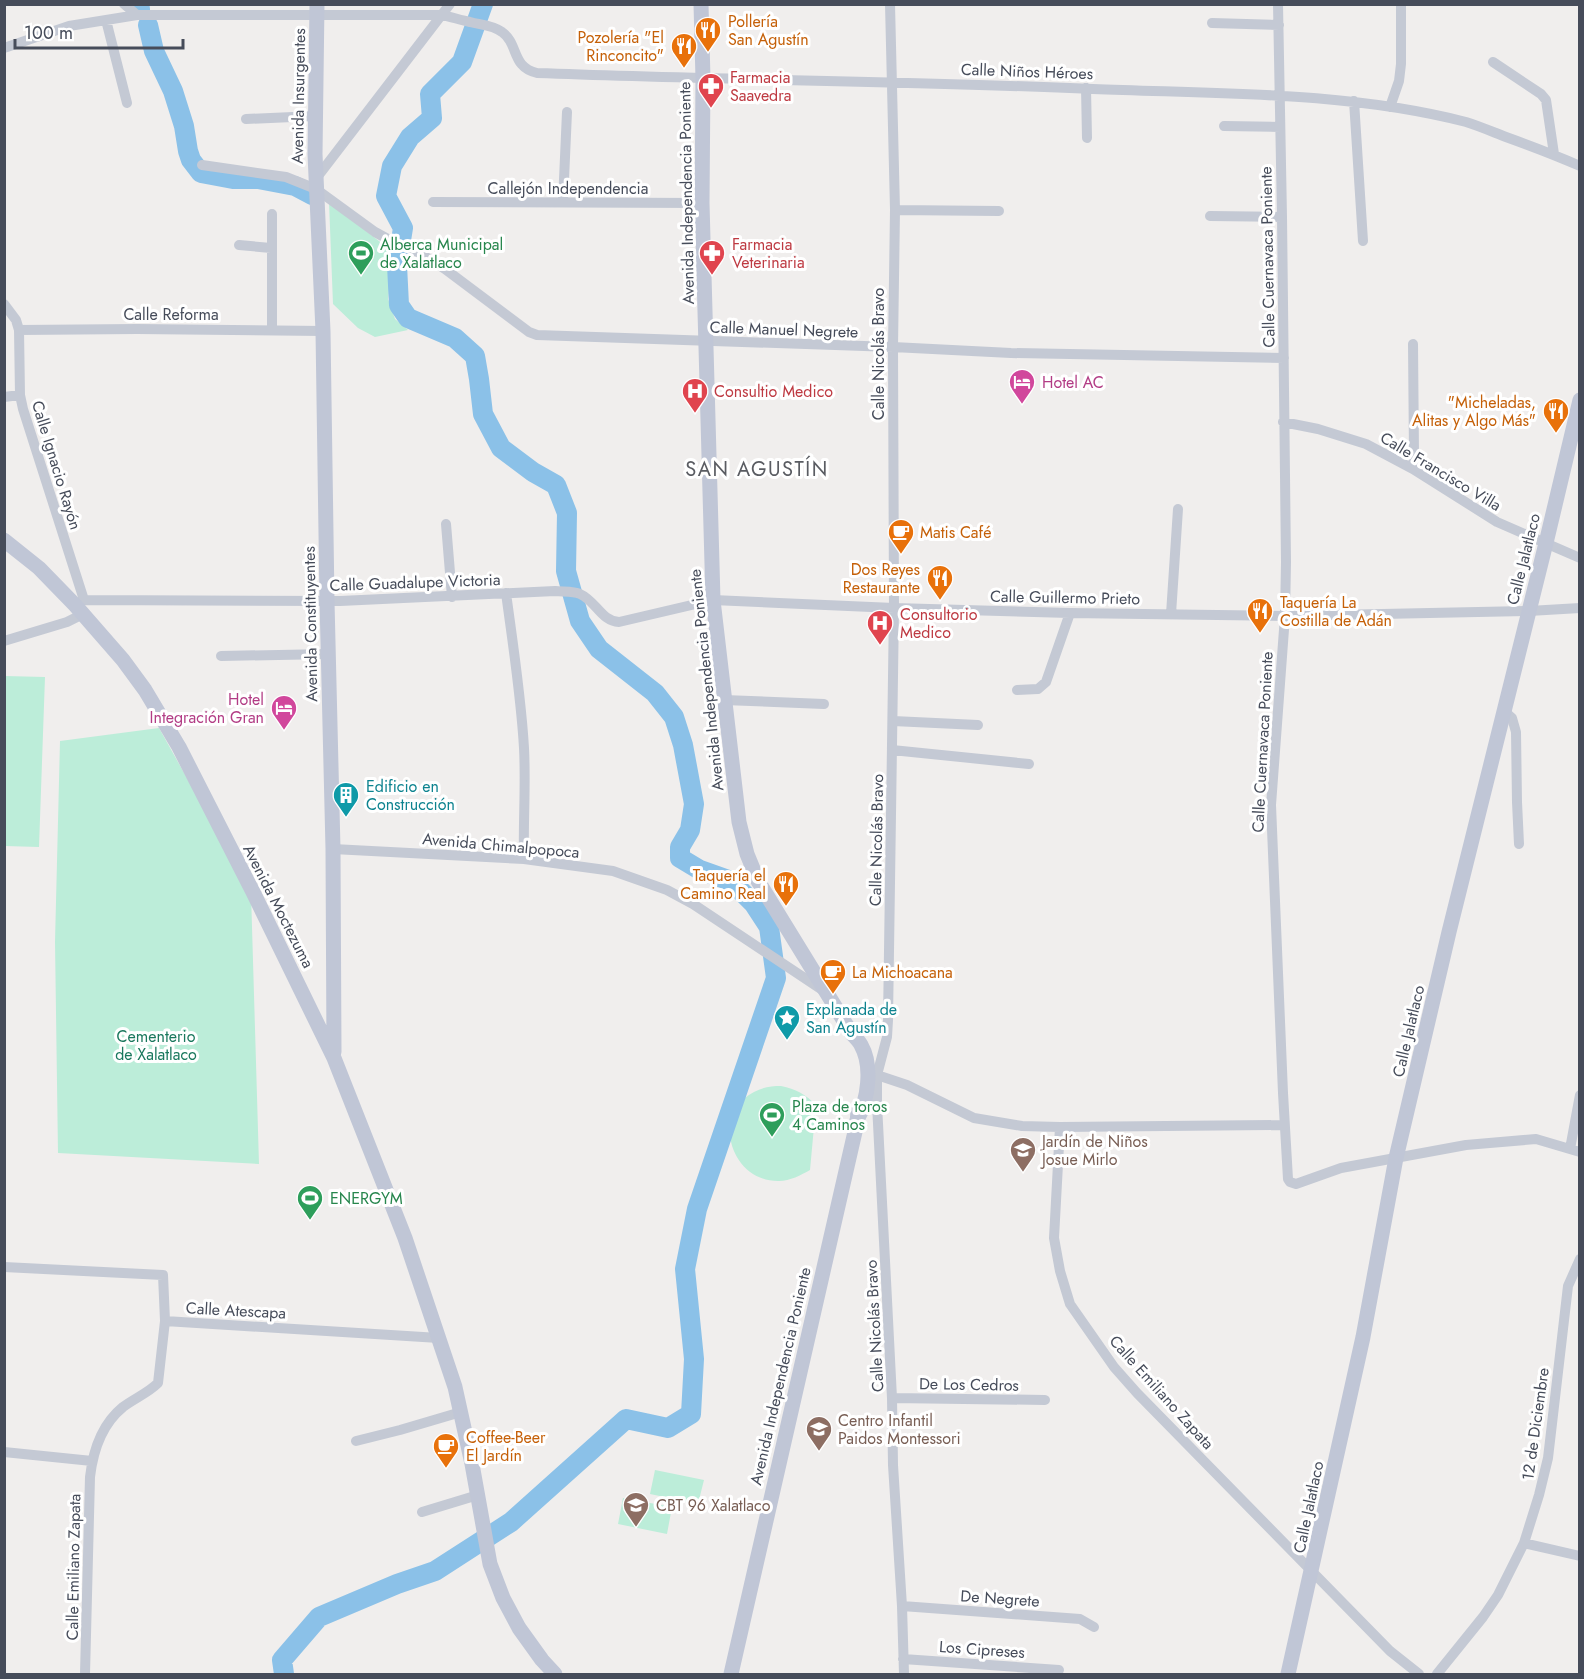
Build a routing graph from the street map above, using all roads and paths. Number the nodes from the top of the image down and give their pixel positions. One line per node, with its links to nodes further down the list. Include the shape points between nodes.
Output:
1 (124, 4): 8 (street)
2 (450, 4): 9 (street)
3 (701, 4): 15 (main road, Avenida Independencia Poniente)
4 (890, 4): 16 (street, Calle Nicolás Bravo)
5 (1278, 4): 12 (street, Calle Cuernavaca Poniente)
6 (1401, 4): 21 (street, via 1401,64)
7 (317, 10): 8 (street); 9 (street); 23 (main road, Avenida Insurgentes)
8 (137, 15): 10 (street)
9 (442, 15): 15 (street, Calle Niños Héroes, via 504,33 519,62 532,72); 31 (street)
10 (106, 20): 13 (street, via 69,26); 20 (street)
11 (1212, 23): 12 (street)
12 (1279, 25): 18 (street, Calle Cuernavaca Poniente)
13 (4, 48)
14 (1493, 62): 28 (street, via 1546,100)
15 (703, 79): 16 (street, Calle Niños Héroes); 34 (main road, Avenida Independencia Poniente)
16 (891, 82): 17 (street, Calle Niños Héroes); 35 (street, Calle Nicolás Bravo)
17 (1086, 88): 18 (street, Calle Niños Héroes); 27 (street)
18 (1280, 96): 19 (street, Calle Niños Héroes); 26 (street, Calle Cuernavaca Poniente)
19 (1354, 101): 21 (street, Calle Niños Héroes); 40 (street)
20 (126, 103)
21 (1390, 107): 28 (street, Calle Niños Héroes, via 1469,123)
22 (567, 112): 33 (street)
23 (315, 116): 24 (street); 31 (main road, Avenida Insurgentes)
24 (246, 119)
25 (1224, 126): 26 (street)
26 (1280, 127): 39 (street, Calle Cuernavaca Poniente)
27 (1087, 138)
28 (1554, 154): 30 (street, Calle Niños Héroes)
29 (202, 165): 31 (street)
30 (1580, 166)
31 (315, 185): 46 (main road, Avenida Constituyentes); 47 (street, Calle Manuel Negrete, via 375,232 445,269 529,332)
32 (433, 202): 33 (street, Callejón Independencia)
33 (563, 202): 34 (street, Callejón Independencia)
34 (702, 203): 47 (main road, Avenida Independencia Poniente)
35 (895, 210): 36 (street); 49 (street, Calle Nicolás Bravo)
36 (999, 211)
37 (272, 214): 42 (street)
38 (1210, 216): 39 (street)
39 (1282, 216): 50 (street, Calle Cuernavaca Poniente)
40 (1362, 241)
41 (239, 245): 42 (street)
42 (272, 248): 45 (street)
43 (4, 304): 44 (street, Calle Ignacio Rayón)
44 (19, 330): 45 (street, Calle Reforma); 51 (street, Calle Ignacio Rayón)
45 (272, 330): 46 (street, Calle Reforma)
46 (323, 331): 65 (main road, Avenida Constituyentes)
47 (707, 342): 49 (street, Calle Manuel Negrete); 64 (main road, Avenida Independencia Poniente)
48 (1413, 344): 55 (street)
49 (892, 347): 50 (street, Calle Manuel Negrete); 67 (street, Calle Nicolás Bravo)
50 (1284, 357): 54 (street, Calle Cuernavaca Poniente)
51 (20, 395): 52 (street); 66 (street, Calle Ignacio Rayón)
52 (4, 397)
53 (1580, 400): 58 (main road, Calle Jalatlaco)
54 (1283, 422): 55 (street, Calle Francisco Villa, via 1366,444); 72 (street, Calle Cuernavaca Poniente)
55 (1413, 469): 58 (street, Calle Francisco Villa, via 1497,522)
56 (1178, 509): 71 (street)
57 (446, 524): 63 (street)
58 (1546, 543): 60 (street); 69 (main road, Calle Jalatlaco)
59 (8, 547): 66 (main road, Avenida Moctezuma, via 39,568)
60 (1580, 558)
61 (506, 593): 62 (street, Calle Guadalupe Victoria); 63 (street, Calle Guadalupe Victoria); 86 (street, via 522,720)
62 (578, 593): 64 (street, Calle Guillermo Prieto, via 613,622)
63 (452, 597): 65 (street, Calle Guadalupe Victoria)
64 (713, 600): 67 (street, Calle Guillermo Prieto); 77 (main road, Avenida Independencia Poniente)
65 (327, 601): 66 (street, Calle Guadalupe Victoria); 74 (main road, Avenida Constituyentes)
66 (81, 607): 73 (street, Calle Guadalupe Victoria, via 67,622); 89 (main road, Avenida Moctezuma, via 145,690 179,747)
67 (894, 608): 70 (street, Calle Guillermo Prieto); 80 (street, Calle Nicolás Bravo)
68 (1580, 608): 69 (street, Calle Guillermo Prieto)
69 (1529, 611): 72 (street, Calle Guillermo Prieto); 79 (main road, Calle Jalatlaco)
70 (1070, 613): 71 (street, Calle Guillermo Prieto); 76 (street, via 1046,682 1038,689)
71 (1171, 614): 72 (street, Calle Guillermo Prieto)
72 (1285, 616): 93 (street, Calle Cuernavaca Poniente, via 1271,806)
73 (4, 641)
74 (328, 654): 75 (street); 85 (main road, Avenida Constituyentes)
75 (221, 656)
76 (1017, 690)
77 (724, 700): 78 (street); 87 (main road, Avenida Independencia Poniente, via 739,822 747,854 758,881)
78 (824, 704)
79 (1504, 711): 84 (street, via 1512,718 1516,732); 96 (main road, Calle Jalatlaco)
80 (893, 721): 81 (street); 82 (street, Calle Nicolás Bravo)
81 (978, 725)
82 (892, 750): 83 (street); 90 (street, Calle Nicolás Bravo, via 887,1037)
83 (1029, 764)
84 (1519, 844)
85 (333, 849): 86 (street, Avenida Chimalpopoca); 89 (main road, Avenida Constituyentes)
86 (524, 859): 87 (street, Avenida Chimalpopoca, via 613,871 667,890)
87 (828, 993): 88 (main road, Avenida Independencia Poniente)
88 (852, 1034): 90 (main road, Avenida Independencia Poniente, via 861,1044); 92 (main road, Avenida Independencia Poniente, via 859,1075)
89 (334, 1058): 100 (main road, Avenida Moctezuma, via 405,1238)
90 (872, 1074): 92 (main road, Avenida Independencia Poniente); 94 (street, via 907,1085 974,1118); 101 (street, Calle Nicolás Bravo, via 877,1104)
91 (1580, 1095): 95 (street)
92 (857, 1120): 118 (main road, Avenida Independencia Poniente)
93 (1285, 1125): 94 (street); 96 (street, Calle Cuernavaca Poniente, via 1287,1173 1292,1184 1341,1168)
94 (1060, 1127): 111 (street, Calle Emiliano Zapata, via 1054,1238 1070,1304 1114,1367)
95 (1575, 1151): 96 (street, via 1536,1139 1466,1145)
96 (1396, 1158): 111 (main road, Calle Jalatlaco, via 1363,1337)
97 (1580, 1259): 109 (street, 12 de Diciembre, via 1568,1286 1548,1458)
98 (4, 1268): 99 (street, via 163,1275)
99 (165, 1321): 100 (street, Calle Atescapa); 106 (street, Calle Atescapa, via 158,1383 110,1420)
100 (439, 1338): 103 (main road, Avenida Moctezuma)
101 (892, 1398): 102 (street, De Los Cedros); 112 (street, Calle Nicolás Bravo)
102 (1045, 1400)
103 (460, 1412): 104 (street); 107 (main road, Avenida Moctezuma)
104 (356, 1441)
105 (4, 1452): 106 (street)
106 (92, 1461): 116 (street, Calle Emiliano Zapata)
107 (478, 1496): 108 (street); 117 (main road, Avenida Moctezuma, via 490,1564 503,1598 519,1628)
108 (422, 1512)
109 (1524, 1543): 110 (street); 122 (street, 12 de Diciembre, via 1498,1595)
110 (1580, 1556)
111 (1312, 1572): 120 (main road, Calle Jalatlaco); 121 (street, Calle Emiliano Zapata)
112 (902, 1606): 113 (street, De Negrete, via 1080,1619); 114 (street, Calle Nicolás Bravo)
113 (1094, 1628)
114 (903, 1659): 115 (street, Los Cipreses); 119 (street, Calle Nicolás Bravo)
115 (1059, 1670)
116 (85, 1674)
117 (555, 1674)
118 (731, 1674)
119 (904, 1674)
120 (1288, 1674)
121 (1418, 1674)
122 (1437, 1674)

